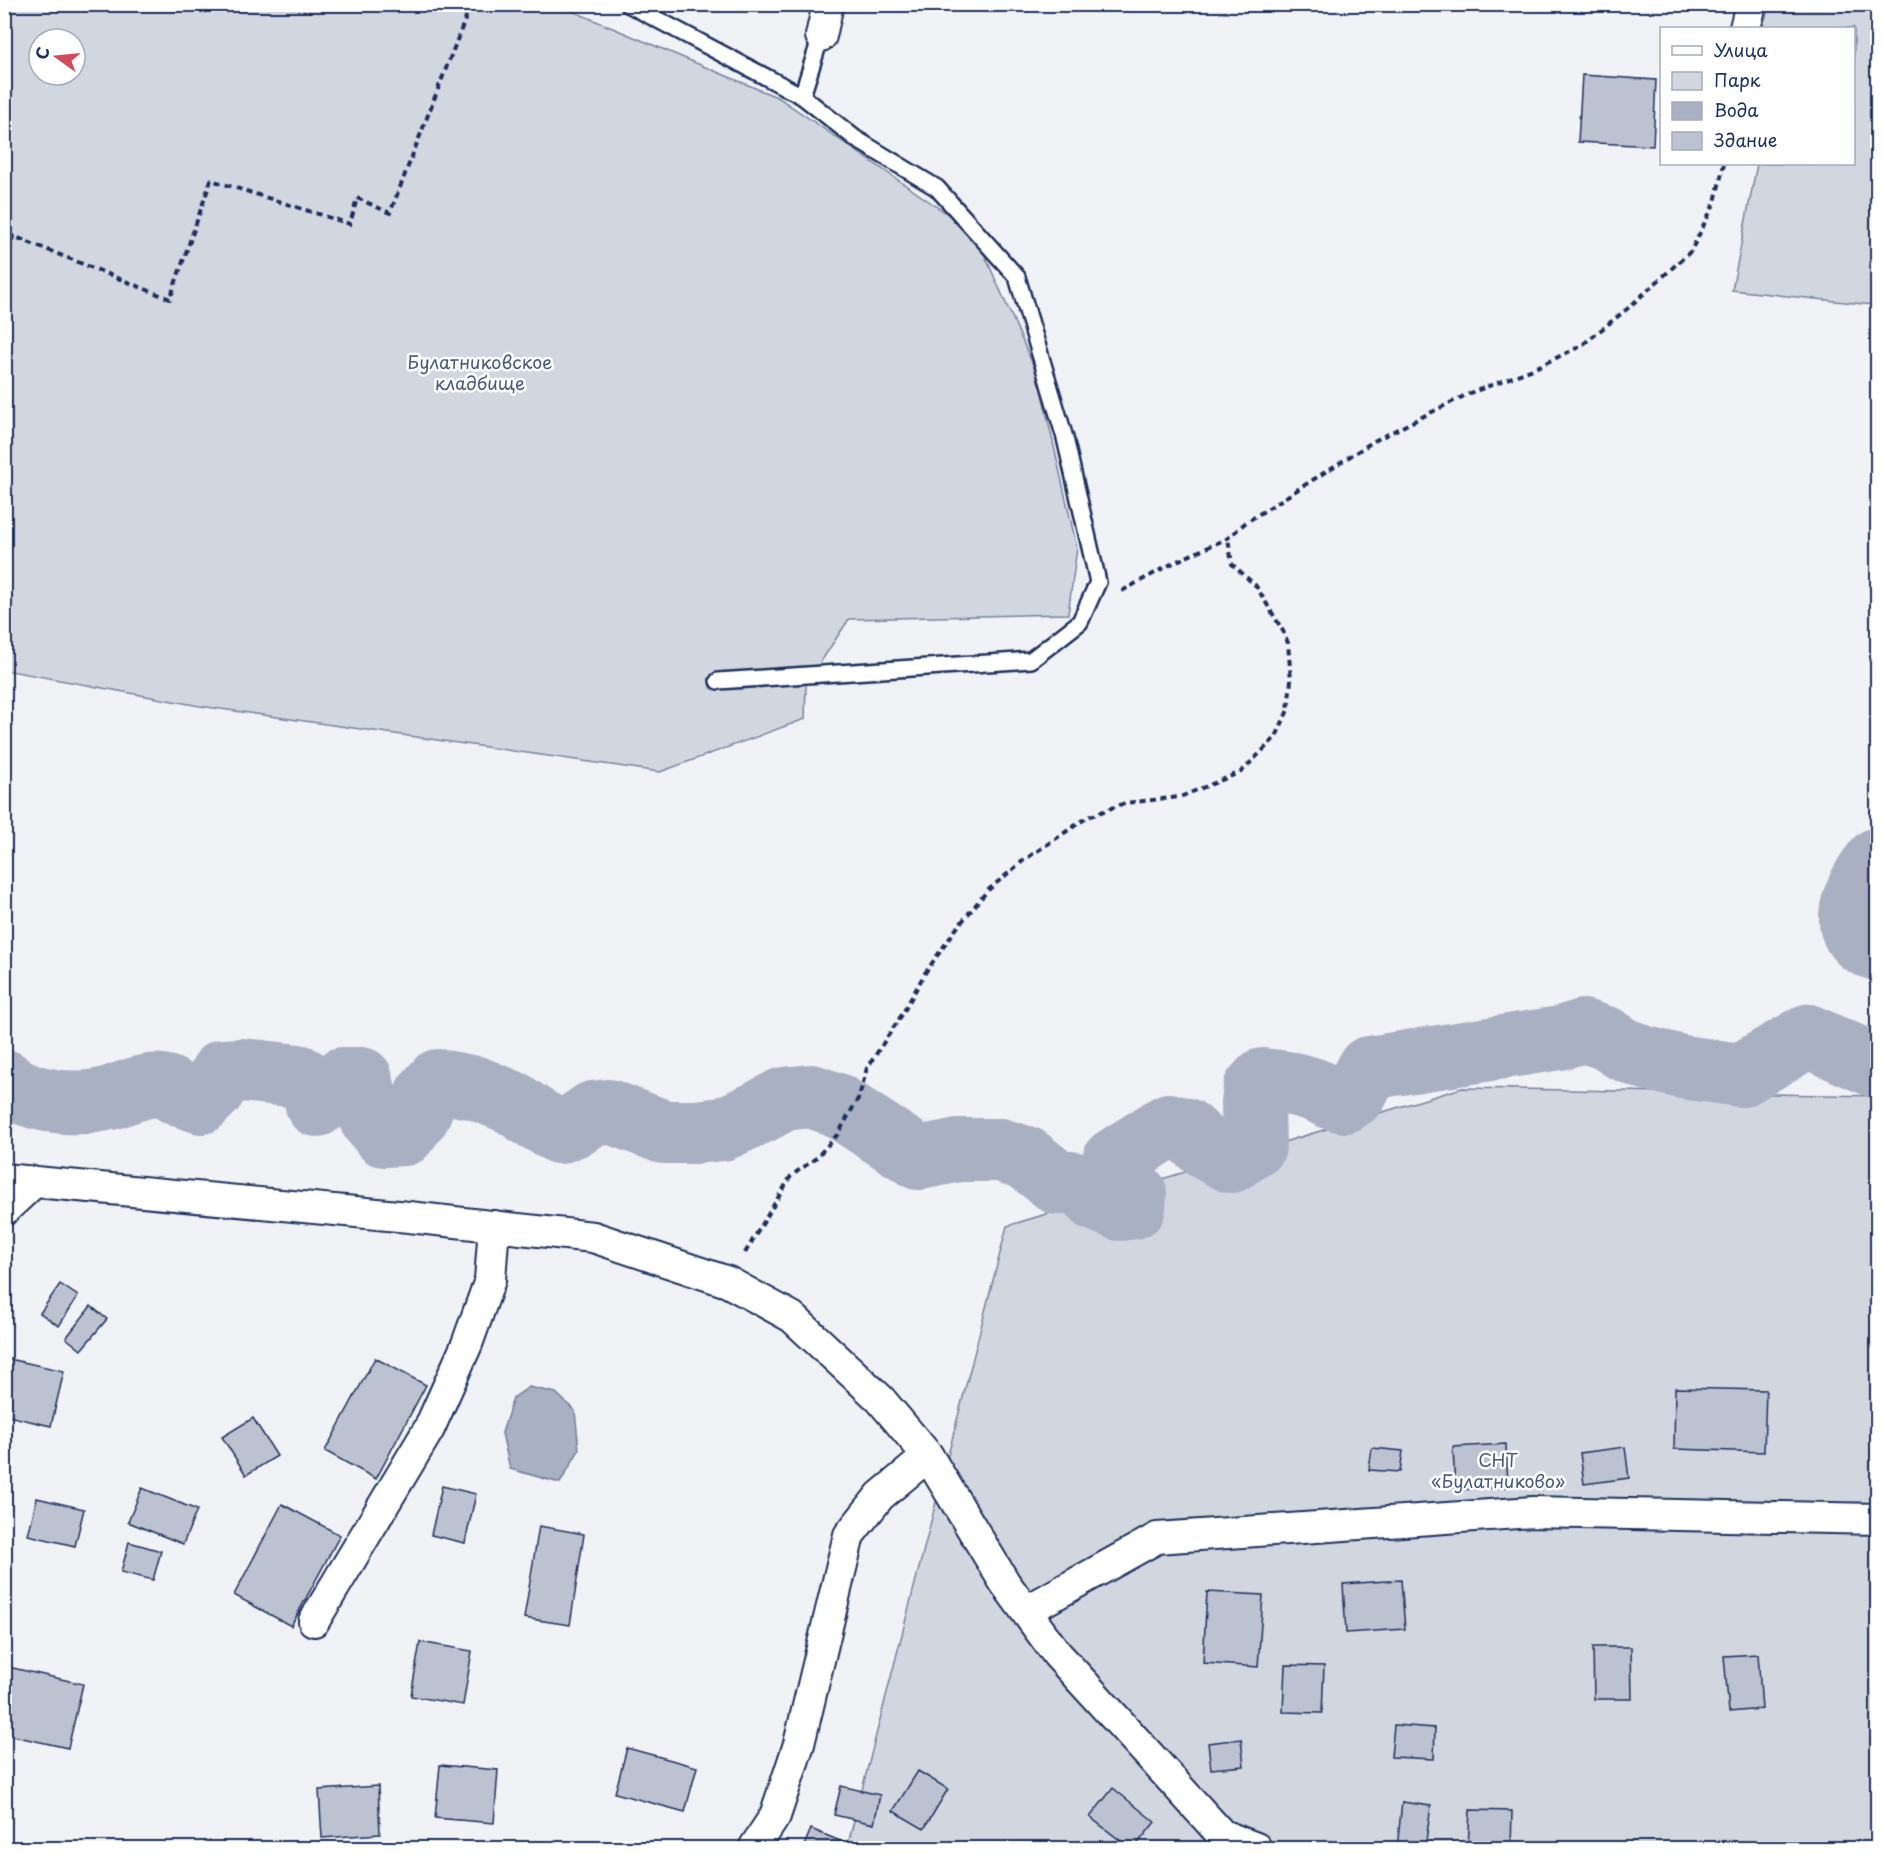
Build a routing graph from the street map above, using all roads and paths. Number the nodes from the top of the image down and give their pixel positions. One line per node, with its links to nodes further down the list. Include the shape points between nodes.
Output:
1 (471, 4): 9 (path, via 390,213 357,198 350,224 211,180 170,299 13,236)
2 (628, 4): 7 (lane)
3 (828, 4): 6 (street)
4 (1751, 4): 5 (street)
5 (1745, 27)
6 (821, 36): 7 (lane)
7 (802, 96): 11 (lane, via 856,139 937,188 1017,277 1065,438)
8 (1724, 165): 10 (path, via 1716,202 1691,251 1581,346 1468,394 1374,441 1245,523)
9 (4, 271)
10 (1228, 538): 11 (path, via 1120,592); 17 (path, via 1232,564 1256,586 1288,643 1288,710 1276,737 1241,771 1180,797 1125,803 1088,817 1024,860 987,891 925,973 867,1068 859,1097 838,1134 816,1158 791,1176)
11 (1098, 582): 12 (lane, via 1080,622 1031,660)
12 (718, 681)
13 (4, 1179): 14 (street)
14 (34, 1182): 15 (street); 16 (street)
15 (4, 1210)
16 (494, 1226): 17 (street, via 593,1237); 21 (street, via 490,1280 468,1344 429,1429)
17 (728, 1282): 18 (street, via 792,1317 880,1399)
18 (928, 1456): 20 (street); 22 (street, via 880,1496 849,1535 799,1743 775,1816)
19 (1878, 1519): 20 (street, via 1533,1512 1157,1538)
20 (1026, 1611): 23 (street, via 1057,1654 1222,1835)
21 (314, 1621)
22 (754, 1848)
23 (1256, 1848)

